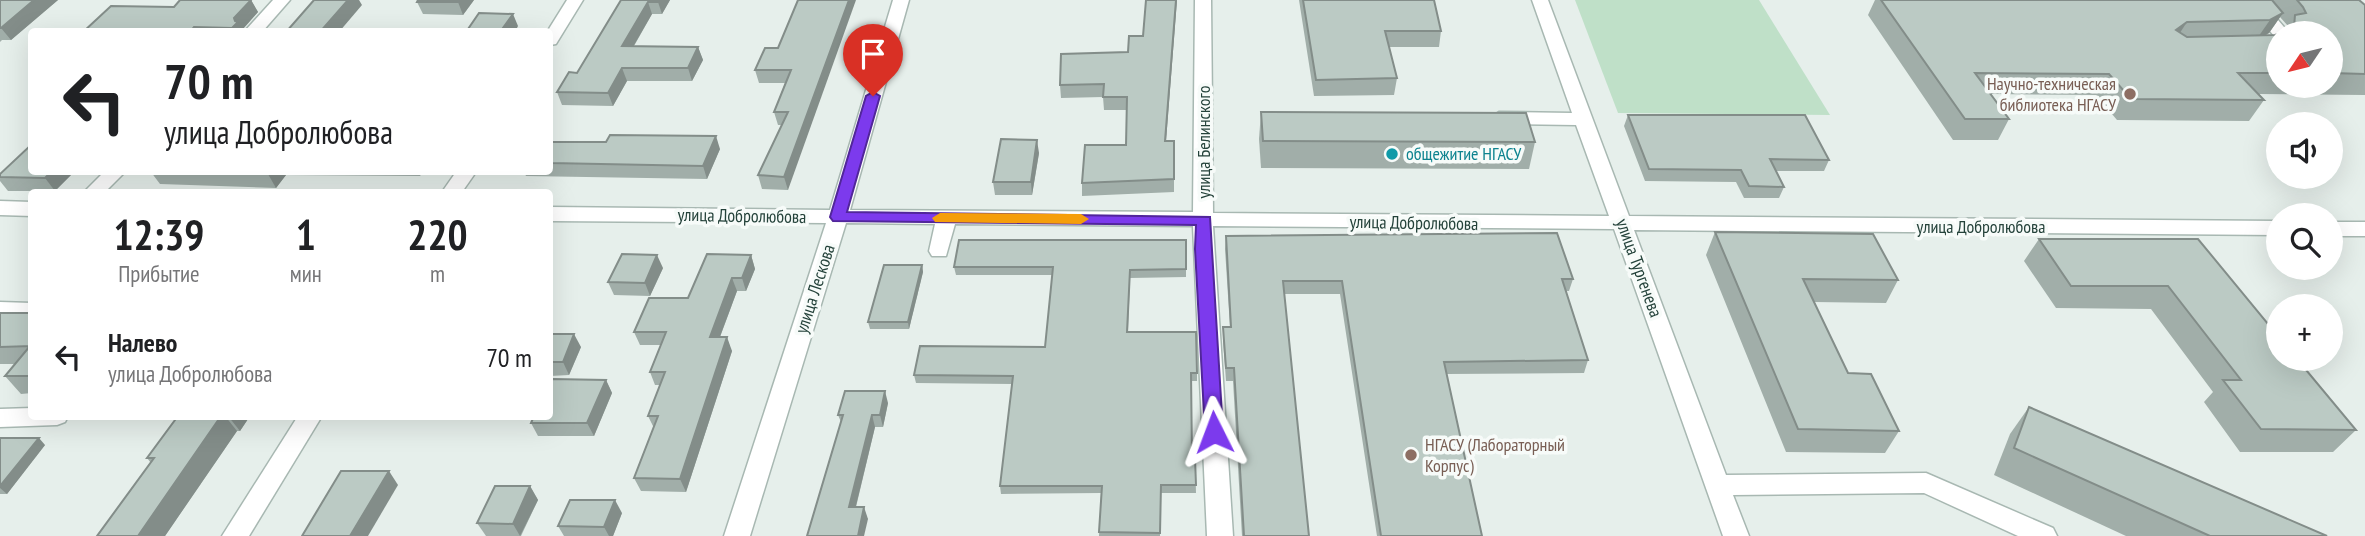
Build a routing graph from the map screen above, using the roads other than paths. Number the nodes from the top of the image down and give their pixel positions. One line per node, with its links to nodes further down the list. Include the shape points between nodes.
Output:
1 (282, 0): 8 (street)
2 (575, 0): 9 (street)
3 (901, 0): 17 (street, улица Лескова)
4 (1203, 0): 19 (street, улица Белинского)
5 (1541, 0): 11 (street, улица Тургенева)
6 (2252, 0): 7 (street)
7 (2266, 22)
8 (257, 28)
9 (553, 35)
10 (1475, 117): 11 (street)
11 (1584, 119): 20 (street, улица Тургенева)
12 (112, 175): 13 (street)
13 (97, 189)
14 (0, 208): 15 (street)
15 (28, 209)
16 (553, 214): 17 (street, улица Добролюбова)
17 (838, 217): 18 (street, улица Добролюбова); 32 (street, улица Лескова)
18 (946, 218): 19 (street, улица Добролюбова); 24 (street)
19 (1204, 220): 20 (street, улица Добролюбова); 33 (street, улица Белинского)
20 (1623, 225): 21 (street, улица Добролюбова); 30 (street, улица Тургенева)
21 (2266, 228)
22 (2343, 229): 23 (street)
23 (2365, 229)
24 (939, 251)
25 (0, 310): 26 (street)
26 (28, 311)
27 (28, 417): 28 (street)
28 (0, 418)
29 (308, 420): 31 (street)
30 (1717, 485): 34 (street, улица Тургенева); 35 (street, via 1926,483)
31 (235, 536)
32 (737, 536)
33 (1220, 536)
34 (1736, 536)
35 (2044, 536)

